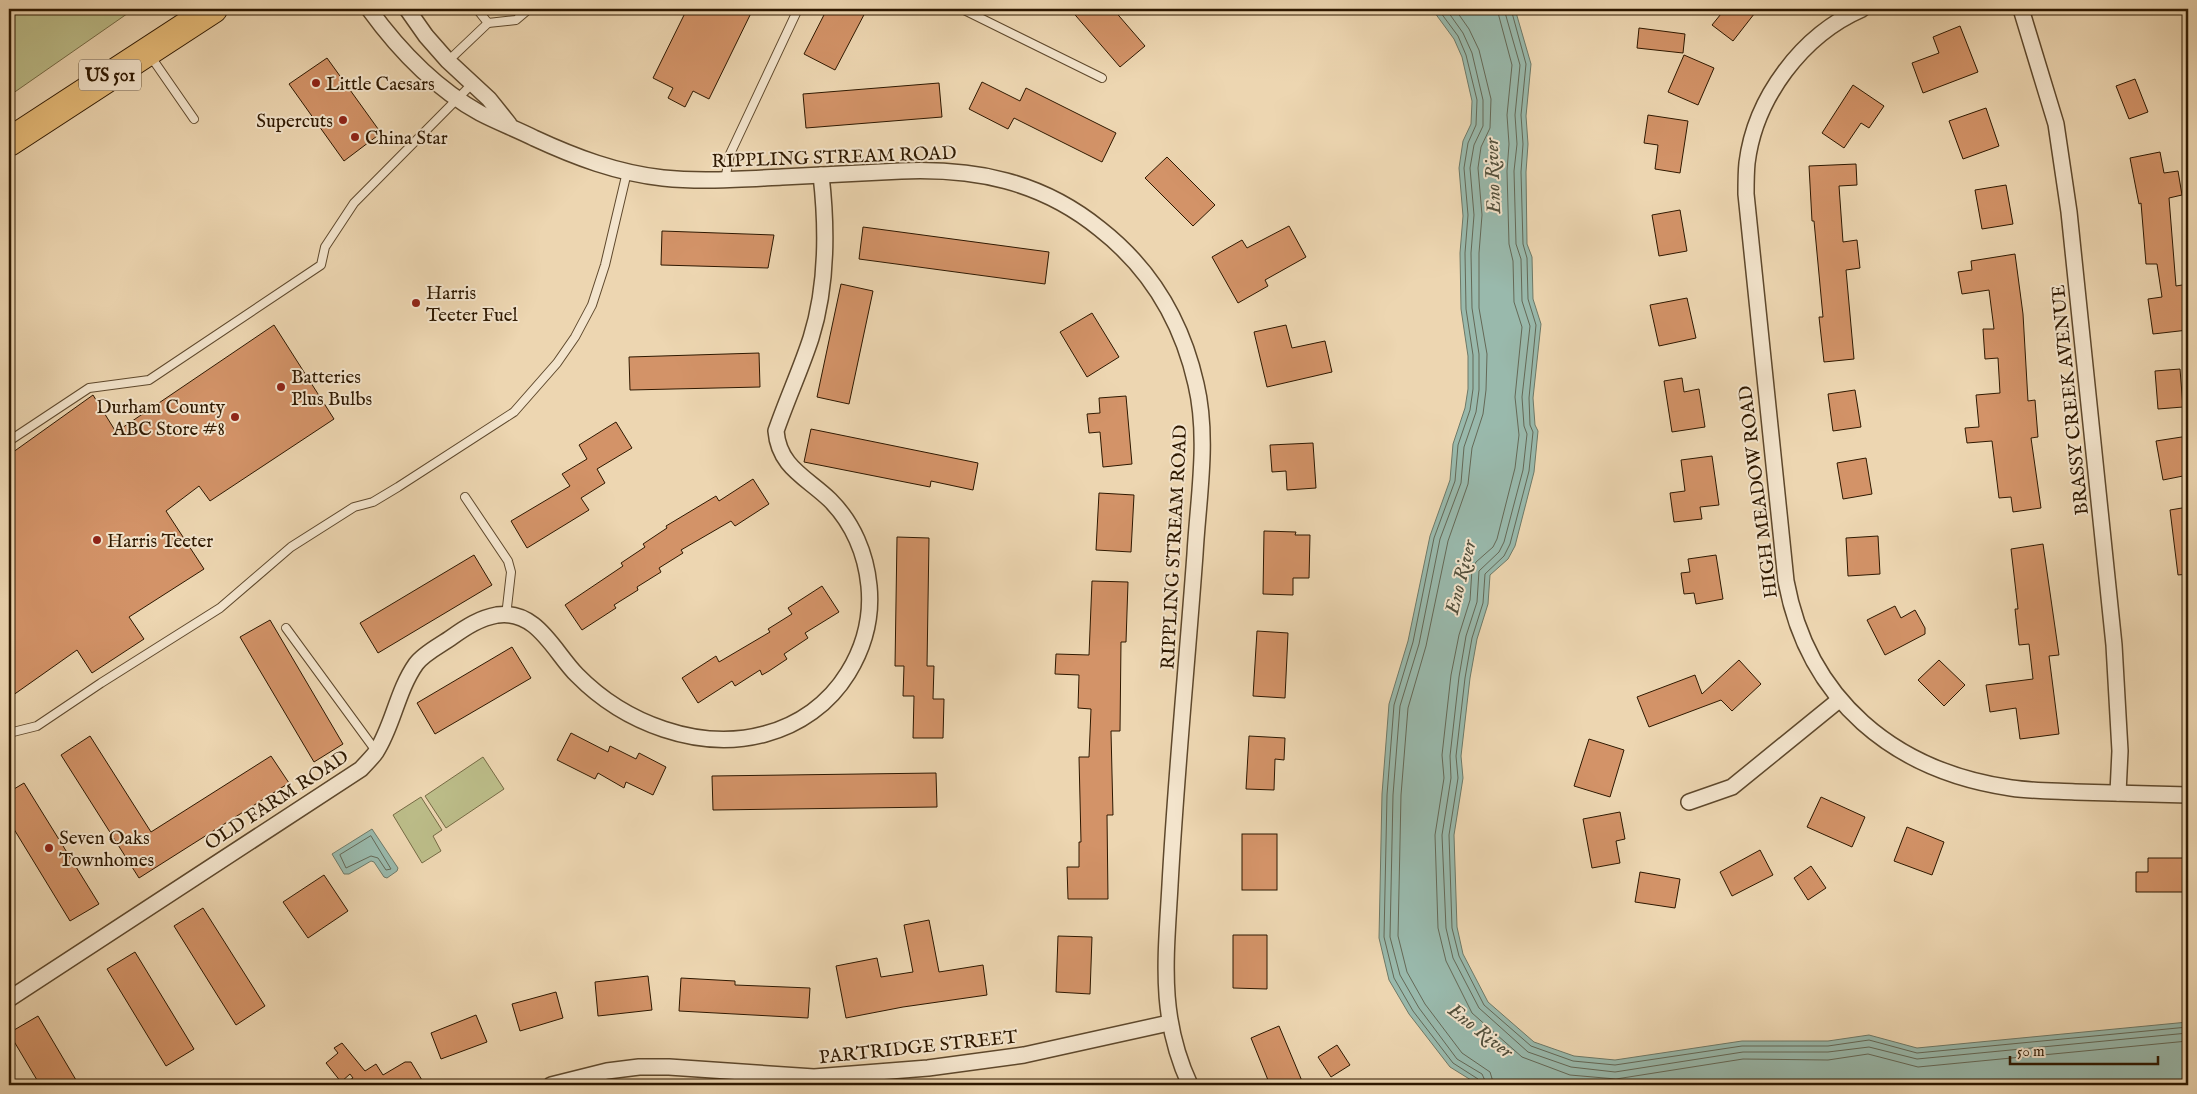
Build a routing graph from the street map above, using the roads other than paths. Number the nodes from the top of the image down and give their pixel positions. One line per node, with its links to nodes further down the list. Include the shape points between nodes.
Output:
1 (213, 9): 11 (highway, US 501)
2 (369, 9): 15 (street, RIPPLING STREAM ROAD, via 406,55)
3 (407, 9): 12 (street, RIPPLING STREAM ROAD)
4 (477, 9): 10 (lane)
5 (529, 9): 10 (lane, via 516,20)
6 (798, 9): 21 (lane, via 730,154)
7 (962, 9): 13 (lane)
8 (1862, 9): 26 (street, HIGH MEADOW ROAD, via 1830,26 1812,41 1782,76 1755,131 1747,162 1746,186 1788,591 1810,655)
9 (2020, 9): 29 (street, BRASSY CREEK AVENUE, via 2056,124 2070,212 2114,644 2120,751)
10 (488, 23): 12 (lane)
11 (147, 51): 16 (lane); 18 (highway, US 501)
12 (448, 61): 14 (street, RIPPLING STREAM ROAD)
13 (1102, 78)
14 (473, 83): 15 (lane); 17 (street, RIPPLING STREAM ROAD)
15 (458, 98): 17 (street, RIPPLING STREAM ROAD); 22 (lane, via 354,203 325,247 321,265 149,380 89,388)
16 (194, 119)
17 (512, 127): 19 (street, RIPPLING STREAM ROAD, via 572,155)
18 (9, 142)
19 (627, 172): 21 (street, RIPPLING STREAM ROAD, via 663,178); 27 (lane, via 592,305 557,363 514,412 398,487 373,502 354,507 292,546 220,608 37,726)
20 (820, 175): 21 (street, RIPPLING STREAM ROAD); 24 (street, OLD FARM ROAD, via 825,218 824,268 816,315 812,336 776,431 785,460 849,523 865,560 869,613 864,639 846,676 816,710 783,728 751,738 705,740 634,717 578,675 541,631 526,619); 33 (street, RIPPLING STREAM ROAD, via 964,172 1014,182 1086,218 1128,253 1172,313 1197,389 1201,456 1172,852 1166,980)
21 (725, 180)
22 (9, 441)
23 (465, 497): 24 (lane, via 508,561 511,572)
24 (506, 616): 28 (street, OLD FARM ROAD, via 472,623 417,662 402,687)
25 (286, 628): 28 (lane)
26 (1839, 700): 29 (street, HIGH MEADOW ROAD, via 1878,736 1932,766 1964,779 2026,790); 31 (street, via 1732,787)
27 (9, 733)
28 (376, 752): 32 (street, OLD FARM ROAD, via 361,769)
29 (2118, 793): 30 (street, HIGH MEADOW ROAD)
30 (2188, 795)
31 (1689, 802)
32 (9, 999)
33 (1169, 1023): 34 (street, PARTRIDGE STREET, via 1024,1055 928,1068 814,1077 638,1067); 35 (street, RIPPLING STREAM ROAD)
34 (551, 1085)
35 (1190, 1085)

